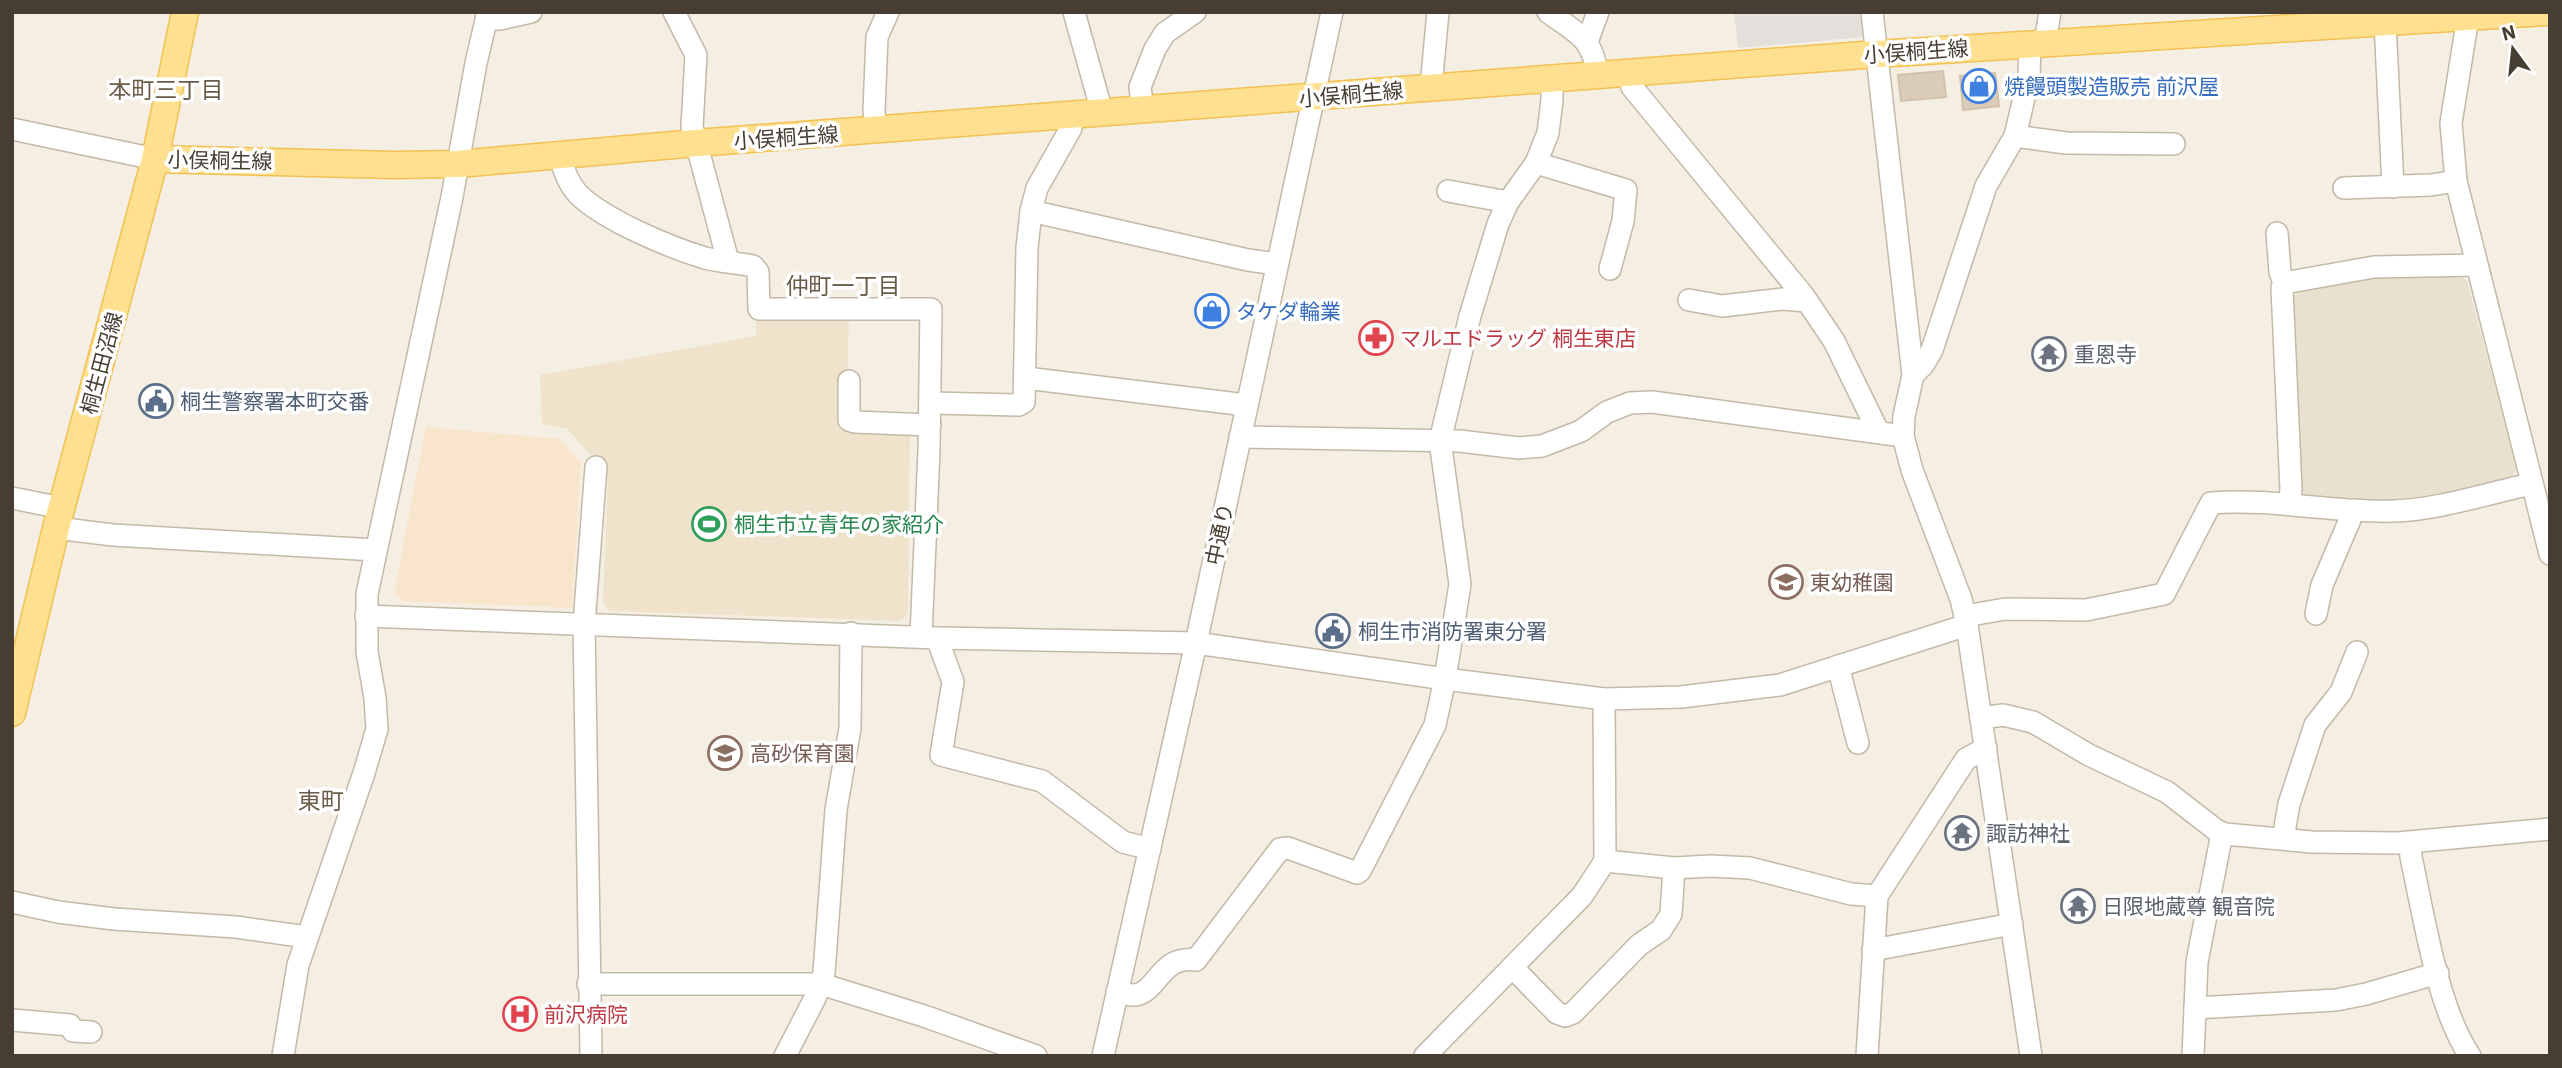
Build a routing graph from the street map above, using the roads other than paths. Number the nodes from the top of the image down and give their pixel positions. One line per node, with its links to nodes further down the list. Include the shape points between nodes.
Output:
1 (185, 12): 35 (main road, 桐生田沼線)
2 (531, 12): 15 (street, via 500,19)
3 (674, 12): 32 (street, via 696,55 692,127)
4 (888, 12): 30 (street, via 877,37)
5 (1074, 12): 27 (street)
6 (1195, 12): 26 (street, via 1165,33 1155,49 1140,87)
7 (1332, 12): 25 (street, 中通り)
8 (1438, 12): 24 (street)
9 (1548, 12): 18 (street)
10 (1598, 12): 18 (street)
11 (1872, 12): 20 (street)
12 (2050, 12): 19 (street)
13 (2547, 12): 14 (main road, 小俣桐生線)
14 (2479, 15): 17 (main road, 小俣桐生線); 38 (street, via 2451,123)
15 (487, 16): 37 (street)
16 (2324, 19): 17 (main road, 小俣桐生線); 19 (main road, 小俣桐生線)
17 (2385, 22): 39 (street)
18 (1587, 42): 22 (street, via 1595,55)
19 (2037, 43): 20 (main road, 小俣桐生線); 31 (street)
20 (1877, 54): 21 (main road, 小俣桐生線); 52 (street)
21 (1627, 72): 22 (main road, 小俣桐生線); 51 (street, via 1632,87)
22 (1597, 74): 23 (main road, 小俣桐生線)
23 (1552, 78): 24 (main road, 小俣桐生線); 36 (street, via 1548,133)
24 (1432, 87): 25 (main road, 小俣桐生線)
25 (1313, 97): 26 (main road, 小俣桐生線); 46 (street, 中通り)
26 (1143, 110): 27 (main road, 小俣桐生線)
27 (1102, 112): 28 (main road, 小俣桐生線)
28 (1072, 115): 30 (main road, 小俣桐生線); 43 (street, via 1070,128 1037,188)
29 (12, 129): 35 (street)
30 (876, 130): 32 (main road, 小俣桐生線)
31 (2015, 136): 33 (street, via 2066,143); 52 (street, via 1986,186 1932,350)
32 (696, 144): 34 (main road, 小俣桐生線); 45 (street)
33 (2174, 144)
34 (560, 155): 37 (main road, 小俣桐生線); 45 (street, via 571,184 595,208 669,244)
35 (155, 159): 37 (main road, 小俣桐生線); 66 (main road, 桐生田沼線)
36 (1536, 163): 42 (street); 48 (street, via 1626,190)
37 (458, 164): 68 (street)
38 (2456, 181): 39 (street); 47 (street)
39 (2393, 187): 40 (street)
40 (2344, 188)
41 (1448, 191): 42 (street)
42 (1508, 202): 60 (street, via 1470,316)
43 (1031, 211): 46 (street); 53 (street)
44 (2277, 233): 49 (street)
45 (728, 261): 56 (street, via 753,266 758,272 760,309 932,309)
46 (1277, 264): 55 (street, 中通り)
47 (2476, 264): 49 (street, via 2374,267); 62 (street)
48 (1610, 269)
49 (2284, 283): 64 (street)
50 (1689, 300): 51 (street, via 1722,306)
51 (1807, 301): 57 (street, via 1834,341)
52 (1913, 375): 58 (street)
53 (1026, 378): 55 (street); 56 (street, via 1024,402 1019,405)
54 (849, 381): 56 (street, via 849,420)
55 (1246, 405): 59 (street, 中通り)
56 (930, 414): 75 (street)
57 (1878, 431): 58 (street); 60 (street, via 1652,402 1630,403 1607,412 1581,431 1542,446)
58 (1903, 436): 72 (street)
59 (1240, 438): 60 (street); 76 (street, 中通り)
60 (1440, 441): 79 (street, via 1460,584)
61 (596, 467): 73 (street)
62 (2531, 484): 65 (street, via 2420,508); 67 (street)
63 (12, 498): 66 (street)
64 (2289, 504): 65 (street); 72 (street, via 2211,503 2164,594 2086,610 2005,609)
65 (2354, 510): 70 (street, via 2322,585)
66 (59, 518): 68 (street, via 113,535); 81 (main road, 桐生田沼線)
67 (2546, 525): 69 (street)
68 (376, 550): 71 (street)
69 (2550, 554)
70 (2316, 614)
71 (366, 616): 73 (street); 95 (street, via 377,729)
72 (1966, 621): 78 (street); 82 (street)
73 (584, 624): 74 (street); 99 (street)
74 (851, 633): 75 (street); 100 (street, via 850,728 836,810)
75 (929, 637): 76 (street); 89 (street, via 953,682 941,755 1042,781 1123,842)
76 (1196, 643): 79 (street); 89 (street, 中通り)
77 (2357, 652): 87 (street, via 2341,692 2315,725 2289,804)
78 (1838, 666): 80 (street, via 1780,685 1681,697); 83 (street)
79 (1445, 679): 80 (street); 101 (street, via 1435,726 1360,871 1280,849 1196,960 1168,965 1136,995)
80 (1604, 699): 90 (street)
81 (12, 712)
82 (1982, 718): 84 (street); 86 (street, via 2003,715 2033,722 2167,792)
83 (1858, 743)
84 (1986, 748): 92 (street, via 1966,759); 94 (street)
85 (2550, 829): 88 (street)
86 (2222, 833): 87 (street); 102 (street, via 2196,962)
87 (2283, 839): 88 (street)
88 (2410, 842): 98 (street)
89 (1150, 849): 101 (street, 中通り)
90 (1605, 861): 91 (street); 97 (street, via 1582,896)
91 (1674, 868): 92 (street, via 1758,870 1851,894); 97 (street, via 1671,914 1661,930 1639,945 1573,1013 1557,1013)
92 (1877, 896): 96 (street)
93 (12, 902): 95 (street, via 114,919)
94 (2012, 923): 96 (street); 112 (street)
95 (307, 937): 106 (street)
96 (1874, 950): 111 (street)
97 (1513, 968): 105 (street)
98 (2438, 973): 102 (street, via 2336,1000); 114 (street, via 2453,1027)
99 (588, 984): 100 (street); 107 (street)
100 (821, 984): 108 (street); 109 (street)
101 (1117, 992): 110 (street, 中通り)
102 (2195, 1008): 113 (street)
103 (12, 1020): 104 (street, via 70,1025 73,1031)
104 (91, 1032)
105 (1437, 1052)
106 (283, 1056)
107 (591, 1056)
108 (785, 1056)
109 (1036, 1056)
110 (1103, 1056)
111 (1867, 1056)
112 (2031, 1056)
113 (2193, 1056)
114 (2470, 1056)

